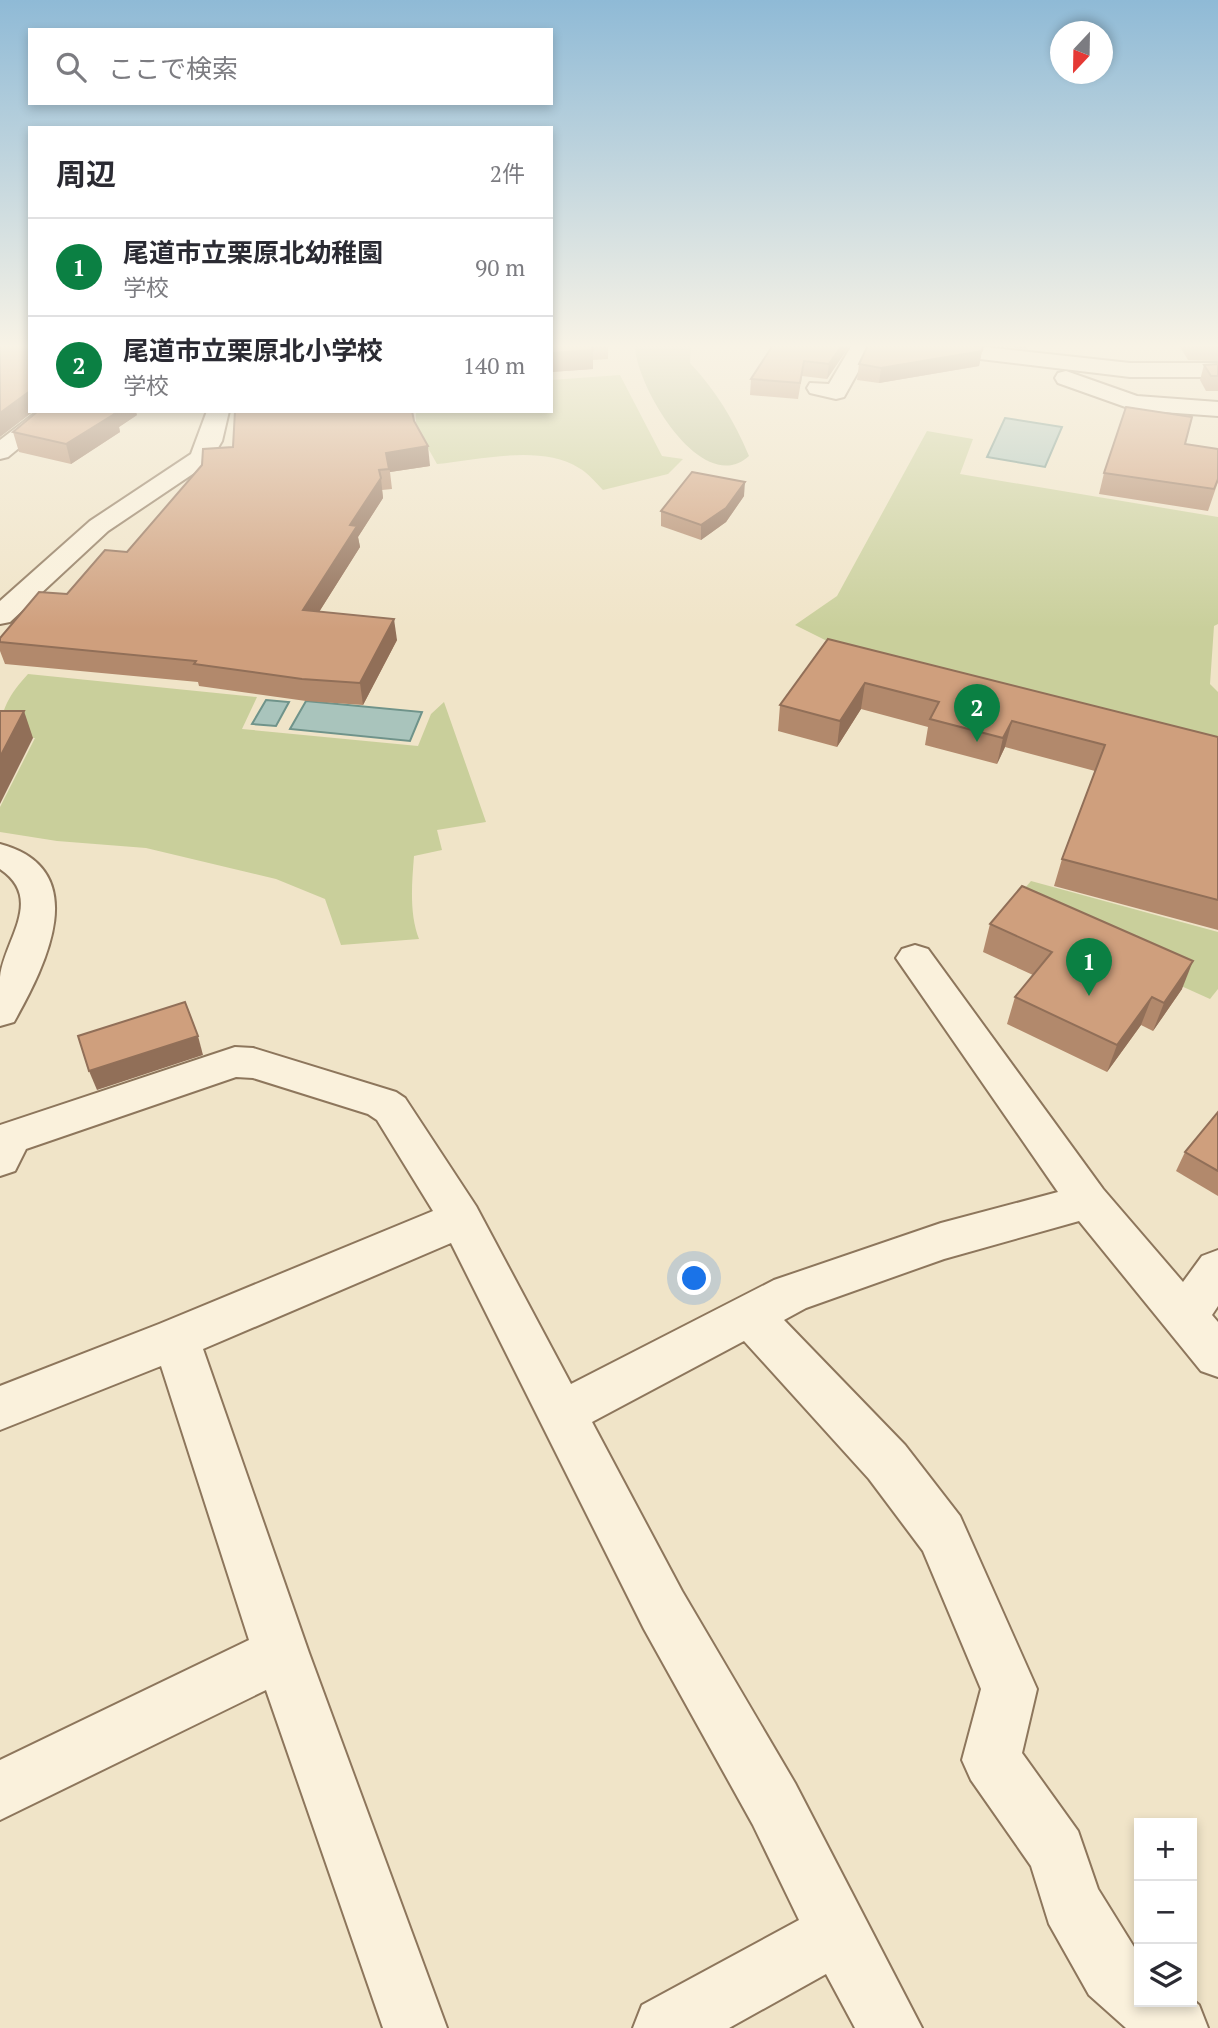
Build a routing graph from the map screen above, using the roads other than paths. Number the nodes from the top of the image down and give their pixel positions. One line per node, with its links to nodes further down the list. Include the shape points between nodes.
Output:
1 (210, 440): 2 (street, via 201,458 99,526)
2 (0, 616)
3 (0, 855): 5 (street, via 12,860 34,882 38,898 33,936)
4 (915, 958): 7 (street)
5 (0, 1012)
6 (0, 1159): 8 (street, via 11,1138 219,1065 253,1063 382,1102 391,1109)
7 (1088, 1201): 10 (street, via 941,1241 790,1294); 11 (street)
8 (461, 1219): 12 (street); 15 (street)
9 (1218, 1269): 11 (street)
10 (751, 1317): 15 (street); 19 (street, via 887,1462 942,1534 1009,1689 991,1760 1057,1852 1071,1902 1111,1973)
11 (1184, 1318): 13 (street)
12 (176, 1339): 14 (street); 16 (street)
13 (1218, 1356)
14 (0, 1408)
15 (561, 1414): 18 (street, via 663,1610 774,1804)
16 (281, 1653): 17 (street); 21 (street)
17 (0, 1791)
18 (838, 1933): 22 (street); 23 (street)
19 (1134, 1993)
20 (1151, 2007): 24 (street)
21 (415, 2028)
22 (665, 2028)
23 (890, 2028)
24 (1176, 2028)

